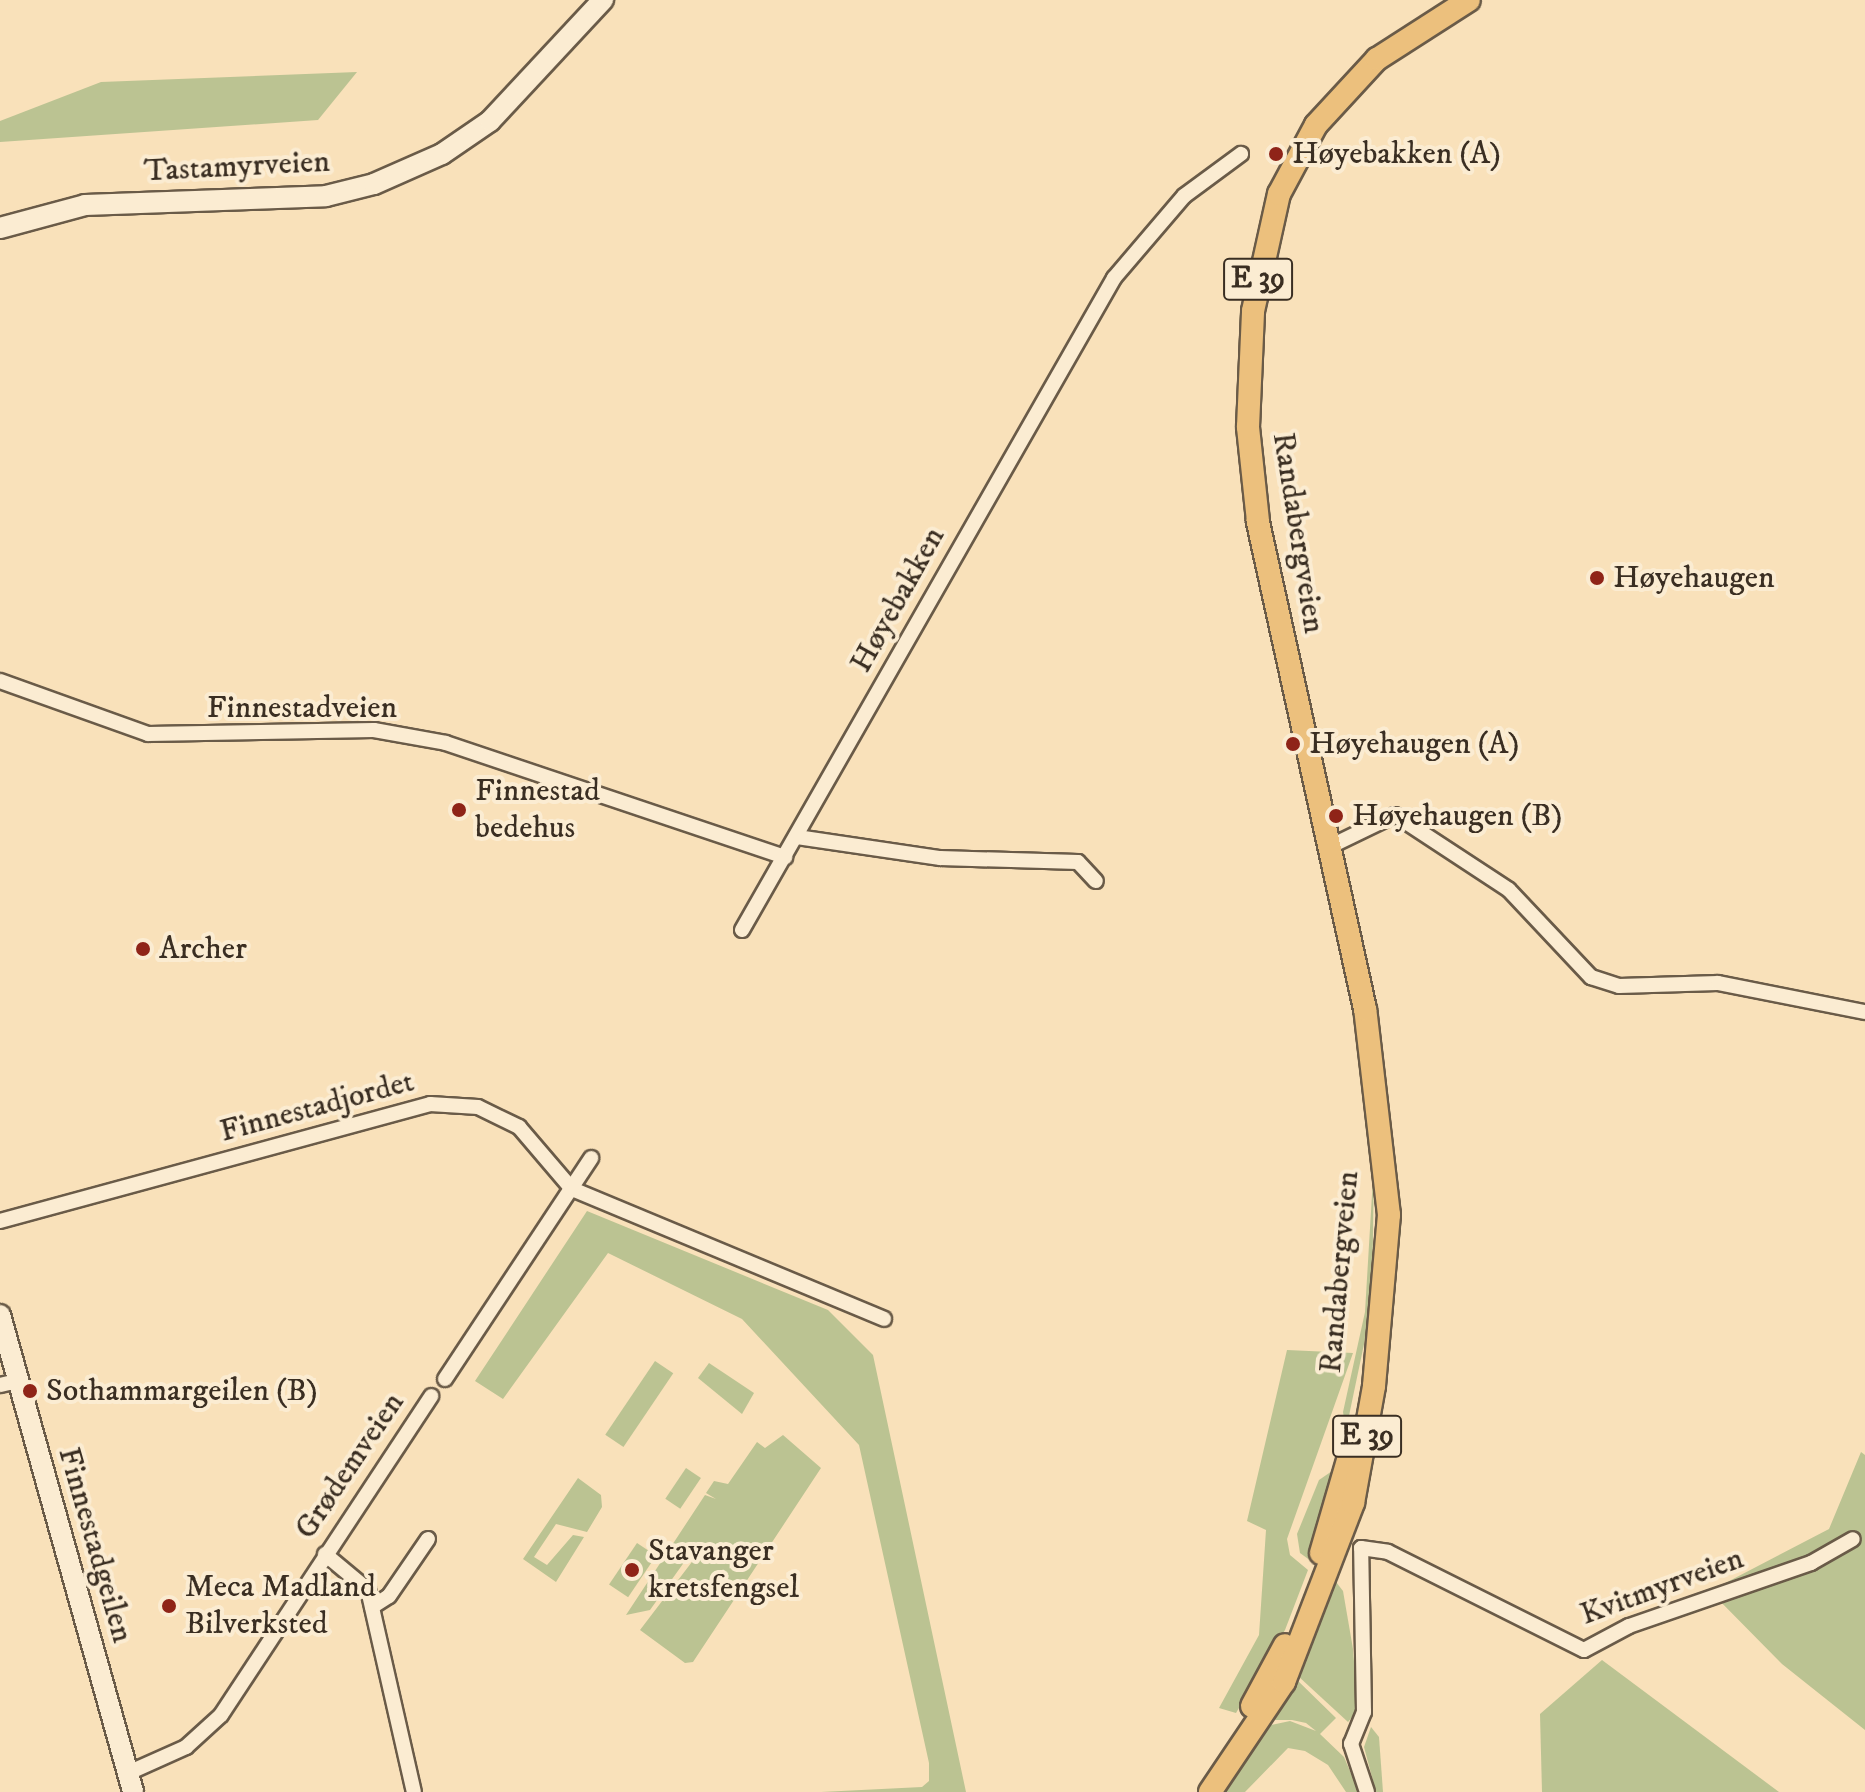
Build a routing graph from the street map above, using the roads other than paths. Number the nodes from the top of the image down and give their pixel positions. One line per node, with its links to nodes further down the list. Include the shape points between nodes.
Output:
1 (603, 0): 4 (main road, Tastamyrveien, via 490,121 442,154 374,184 326,196 85,205)
2 (1469, 0): 7 (highway, Randabergveien / E 39, via 1392,47 1335,100 1290,169 1261,253 1249,367 1250,458)
3 (1241, 154): 6 (street, Høyebakken, via 1184,196 1114,278)
4 (0, 228)
5 (0, 682): 8 (street, Finnestadveien, via 148,734 374,730 446,743)
6 (797, 837): 8 (street); 9 (street, via 940,858 1078,862)
7 (1329, 847): 11 (street, via 1395,815 1509,890 1591,977 1619,986 1718,983); 12 (highway, Randabergveien / E 39, via 1365,1009)
8 (785, 857): 10 (street)
9 (1096, 881)
10 (742, 930)
11 (1865, 1012)
12 (1383, 1153): 27 (highway, Randabergveien / E 39, via 1374,1312 1334,1510 1284,1649); 28 (highway, Randabergveien / E 39, via 1389,1215 1382,1312 1353,1503 1284,1682)
13 (591, 1158): 14 (street, Grødemveien)
14 (572, 1189): 15 (street, Finnestadjordet, via 519,1127 478,1107 430,1104); 17 (street, Finnestadjordet); 18 (street, Grødemveien)
15 (0, 1221)
16 (0, 1315): 19 (main road, Finnestadgeilen)
17 (884, 1319)
18 (445, 1379)
19 (9, 1383): 25 (main road, Finnestadgeilen)
20 (431, 1396): 23 (street, Grødemveien)
21 (428, 1539): 24 (street, via 389,1596)
22 (1853, 1539): 29 (street, Kvitmyrveien, via 1811,1563 1629,1626 1584,1650 1388,1552 1361,1548 1364,1712 1351,1744)
23 (325, 1554): 24 (street, via 362,1579); 25 (street, Grødemveien, via 221,1715 186,1747)
24 (372, 1607): 26 (street)
25 (130, 1782)
26 (414, 1792)
27 (1197, 1792)
28 (1210, 1792)
29 (1367, 1792)

